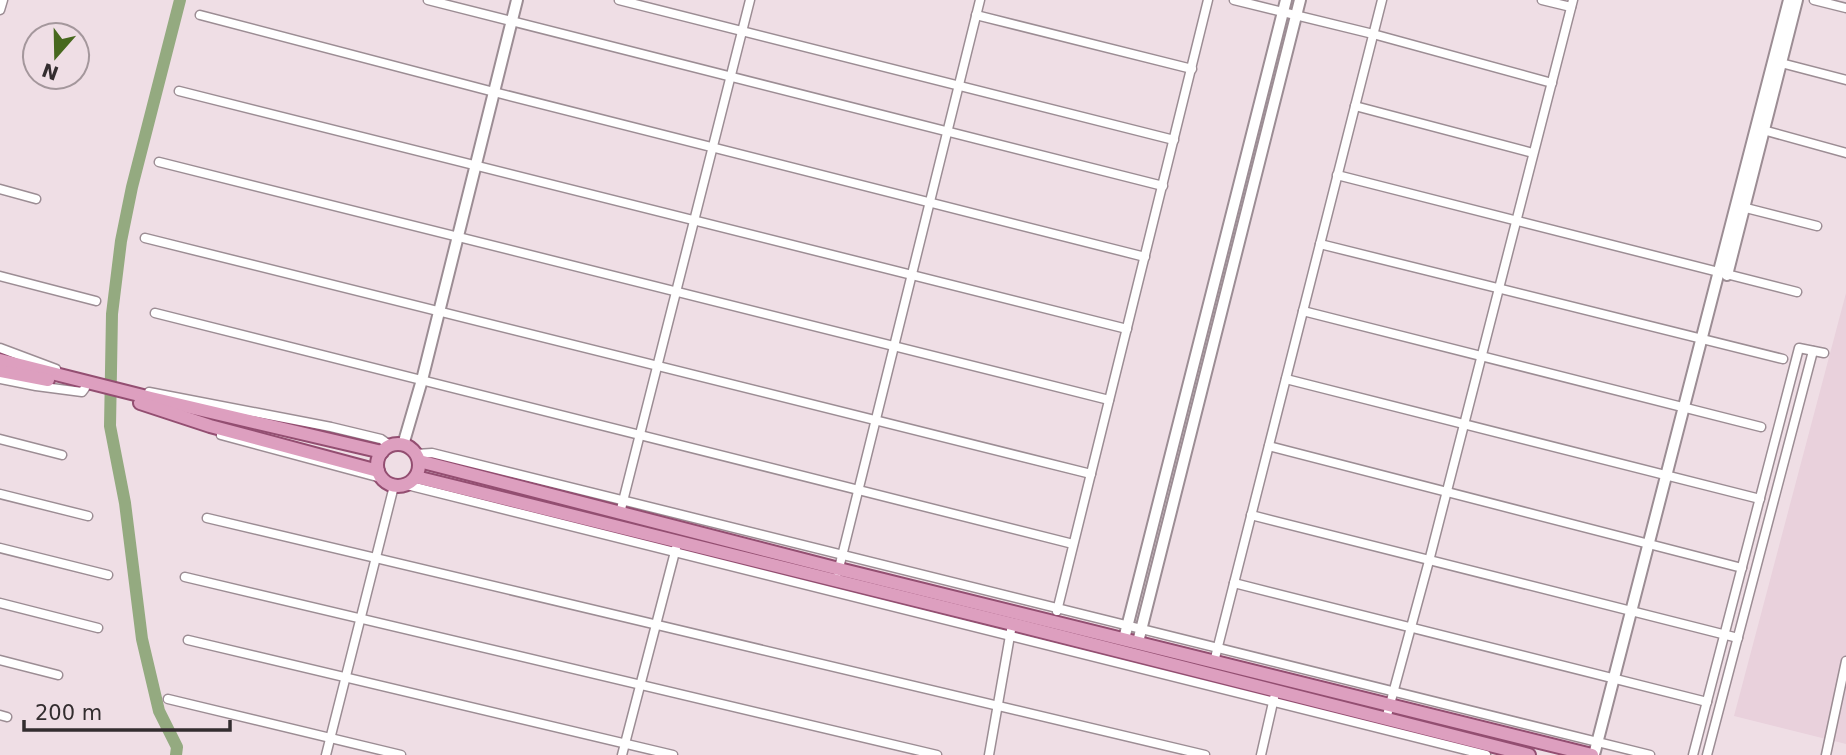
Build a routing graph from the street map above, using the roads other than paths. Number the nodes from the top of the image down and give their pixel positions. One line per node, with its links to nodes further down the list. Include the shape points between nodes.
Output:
1 (3, 0): 18 (street)
2 (428, 0): 23 (street)
3 (517, 0): 23 (main road)
4 (619, 0): 24 (street)
5 (750, 0): 24 (street)
6 (980, 0): 21 (street)
7 (1208, 0): 27 (street)
8 (1234, 0): 19 (street)
9 (1286, 0): 19 (main road)
10 (1300, 0): 22 (main road)
11 (1382, 0): 25 (street)
12 (1542, 0): 16 (street)
13 (1789, 0): 48 (main road)
14 (1797, 0): 26 (main road)
15 (1814, 0): 17 (street)
16 (1572, 4): 30 (street)
17 (1846, 8)
18 (0, 10)
19 (1283, 12): 22 (street); 125 (main road)
20 (200, 15): 33 (street)
21 (976, 15): 27 (street); 31 (street)
22 (1296, 15): 25 (street); 128 (main road)
23 (512, 21): 28 (street); 33 (main road)
24 (742, 30): 28 (street); 31 (street)
25 (1373, 34): 30 (street); 34 (street)
26 (1781, 63): 29 (street); 36 (main road)
27 (1192, 69): 37 (street)
28 (730, 76): 35 (street); 38 (street)
29 (1846, 80)
30 (1552, 83): 39 (street)
31 (958, 85): 35 (street); 37 (street)
32 (179, 91): 42 (street)
33 (494, 92): 38 (street); 42 (main road)
34 (1355, 106): 39 (street); 43 (street)
35 (947, 130): 44 (street); 47 (street)
36 (1763, 130): 40 (street); 48 (main road)
37 (1174, 140): 44 (street)
38 (713, 146): 47 (street); 49 (street)
39 (1534, 153): 50 (street)
40 (1846, 153)
41 (159, 162): 52 (street)
42 (476, 164): 49 (street); 52 (main road)
43 (1338, 175): 50 (street); 54 (street)
44 (1163, 186): 55 (street)
45 (0, 189): 46 (street)
46 (36, 199)
47 (929, 201): 55 (street); 57 (street)
48 (1740, 206): 51 (street); 56 (main road)
49 (694, 220): 57 (street); 60 (street)
50 (1516, 221): 56 (street); 59 (street)
51 (1817, 226)
52 (458, 237): 60 (street); 63 (main road)
53 (145, 238): 63 (street)
54 (1320, 244): 59 (street); 64 (street)
55 (1145, 257): 66 (street)
56 (1723, 273): 61 (street); 67 (main road)
57 (912, 274): 66 (street); 68 (street)
58 (0, 276): 62 (street)
59 (1499, 288): 67 (street); 72 (street)
60 (676, 291): 68 (street); 75 (street)
61 (1797, 292)
62 (96, 301)
63 (439, 311): 75 (street); 79 (main road)
64 (1303, 311): 72 (street); 78 (street)
65 (155, 313): 79 (street)
66 (1127, 329): 82 (street)
67 (1706, 341): 73 (street); 83 (main road)
68 (894, 345): 82 (street); 84 (street)
69 (0, 348): 80 (street)
70 (1813, 351): 71 (street); 100 (street, via 1799,348); 129 (street)
71 (1824, 353)
72 (1481, 357): 83 (street); 85 (street)
73 (1783, 359)
74 (0, 360): 80 (main road)
75 (657, 366): 84 (street); 87 (street)
76 (0, 370): 80 (main road)
77 (0, 379): 80 (street, via 82,392)
78 (1286, 379): 85 (street); 89 (street)
79 (422, 380): 87 (street); 90 (main road)
80 (93, 387): 81 (main road)
81 (129, 396): 90 (main road); 94 (main road, via 209,426)
82 (1109, 400): 93 (street)
83 (1688, 409): 86 (street); 95 (main road)
84 (875, 419): 93 (street); 97 (street)
85 (1464, 424): 95 (street); 98 (street)
86 (1762, 427)
87 (639, 434): 97 (street); 101 (street)
88 (0, 439): 91 (street)
89 (1269, 446): 98 (street); 102 (street)
90 (392, 447): 92 (main road); 94 (main road, via 377,461)
91 (62, 456)
92 (418, 457): 96 (main road); 101 (main road)
93 (1091, 474): 105 (street)
94 (379, 475): 96 (main road)
95 (1671, 477): 100 (street); 106 (main road)
96 (406, 483): 107 (main road); 110 (street)
97 (858, 489): 105 (street); 109 (street)
98 (1447, 492): 106 (street); 111 (street)
99 (0, 494): 103 (street)
100 (1760, 499): 112 (street)
101 (621, 506): 109 (street); 114 (main road)
102 (1251, 515): 111 (street); 116 (street)
103 (88, 516)
104 (207, 518): 110 (street)
105 (1073, 544): 119 (street)
106 (1654, 545): 112 (street); 118 (main road)
107 (676, 547): 114 (main road); 121 (street); 124 (street)
108 (0, 548): 113 (street)
109 (842, 555): 114 (street); 119 (street)
110 (376, 559): 120 (street); 121 (street)
111 (1429, 561): 118 (street); 122 (street)
112 (1742, 568): 127 (street)
113 (108, 575)
114 (837, 575): 119 (main road); 124 (main road)
115 (185, 577): 120 (street)
116 (1234, 583): 122 (street); 131 (street)
117 (0, 603): 123 (street)
118 (1636, 612): 127 (street); 137 (main road)
119 (1056, 615): 125 (main road); 126 (street)
120 (361, 618): 136 (street); 138 (street)
121 (654, 624): 138 (street); 144 (street)
122 (1410, 627): 137 (street); 139 (street)
123 (98, 628)
124 (1011, 629): 126 (main road); 140 (street); 144 (street)
125 (1126, 632): 128 (main road)
126 (1051, 634): 140 (main road)
127 (1724, 635): 129 (street); 142 (street)
128 (1140, 636): 131 (street); 134 (main road)
129 (1738, 638): 162 (street)
130 (188, 640): 136 (street)
131 (1217, 648): 134 (street); 139 (street)
132 (0, 660): 135 (street)
133 (1846, 661): 163 (street)
134 (1214, 662): 143 (main road)
135 (58, 675)
136 (346, 677): 146 (street); 147 (street)
137 (1619, 679): 142 (street); 148 (main road)
138 (639, 684): 147 (street); 153 (street)
139 (1394, 692): 143 (street); 148 (street)
140 (1274, 698): 145 (main road); 156 (street); 157 (street)
141 (168, 699): 146 (street)
142 (1707, 702): 161 (street)
143 (1390, 705): 145 (street); 159 (main road)
144 (998, 706): 154 (street); 155 (street)
145 (1386, 719): 158 (main road)
146 (330, 738): 149 (street); 150 (street)
147 (625, 744): 151 (street); 152 (street)
148 (1601, 747): 159 (main road); 160 (street)
149 (326, 755)
150 (401, 755)
151 (622, 755)
152 (673, 755)
153 (937, 755)
154 (989, 755)
155 (1205, 755)
156 (1261, 755)
157 (1486, 755)
158 (1529, 755)
159 (1593, 755)
160 (1650, 755)
161 (1693, 755)
162 (1707, 755)
163 (1826, 755)

